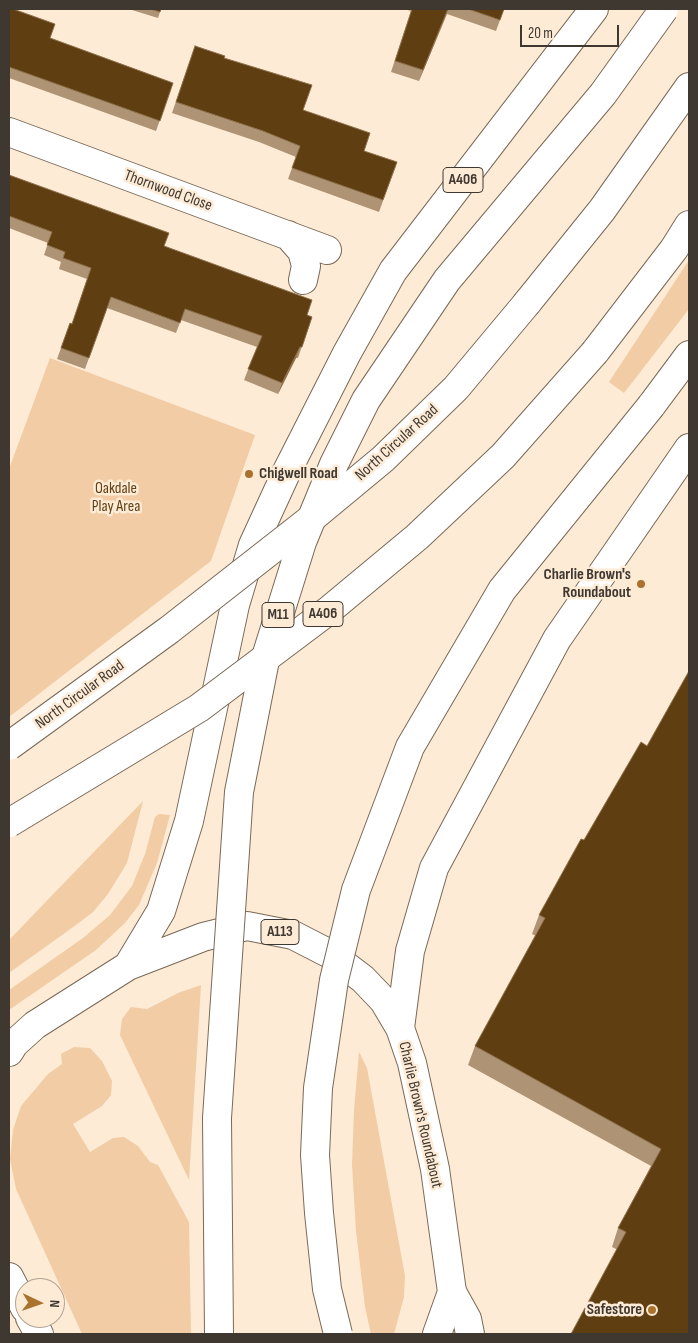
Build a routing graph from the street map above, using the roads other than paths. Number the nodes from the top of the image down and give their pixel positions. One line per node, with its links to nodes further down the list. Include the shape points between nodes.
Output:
1 (594, 9): 13 (main road, A406, via 393,271 291,463 253,546 235,605 190,821 161,911)
2 (664, 9): 19 (main road, M11, bridge, via 603,94 446,280 366,400 334,464 302,542 265,660 239,792 217,1118)
3 (689, 87): 11 (main road, North Circular Road, bridge, via 602,210 527,303 456,388 383,459 169,630)
4 (9, 132): 6 (main road, Thornwood Close)
5 (689, 225): 12 (main road, A406, bridge, via 595,352 503,456 417,537 328,611 199,708)
6 (288, 235): 7 (main road, Thornwood Close); 8 (main road, via 302,251 306,266)
7 (327, 250)
8 (303, 280)
9 (689, 355): 20 (main road, bridge, via 502,590 410,747 356,890 334,980 318,1088 315,1155 327,1289)
10 (689, 448): 14 (main road, via 557,639 434,868 410,951)
11 (9, 746)
12 (9, 824)
13 (128, 966): 14 (main road, Charlie Brown's Roundabout / A113, via 203,938 247,926 293,935 330,954 363,979 384,1001); 15 (main road, Charlie Brown's Roundabout / A113, via 35,1025)
14 (400, 1028): 18 (main road, Charlie Brown's Roundabout / A113, via 412,1063 434,1169)
15 (9, 1052)
16 (9, 1277): 17 (main road)
17 (15, 1289)
18 (452, 1292): 21 (main road, Charlie Brown's Roundabout / A113); 22 (main road, A113, via 467,1319)
19 (219, 1334)
20 (338, 1334)
21 (437, 1334)
22 (470, 1334)

